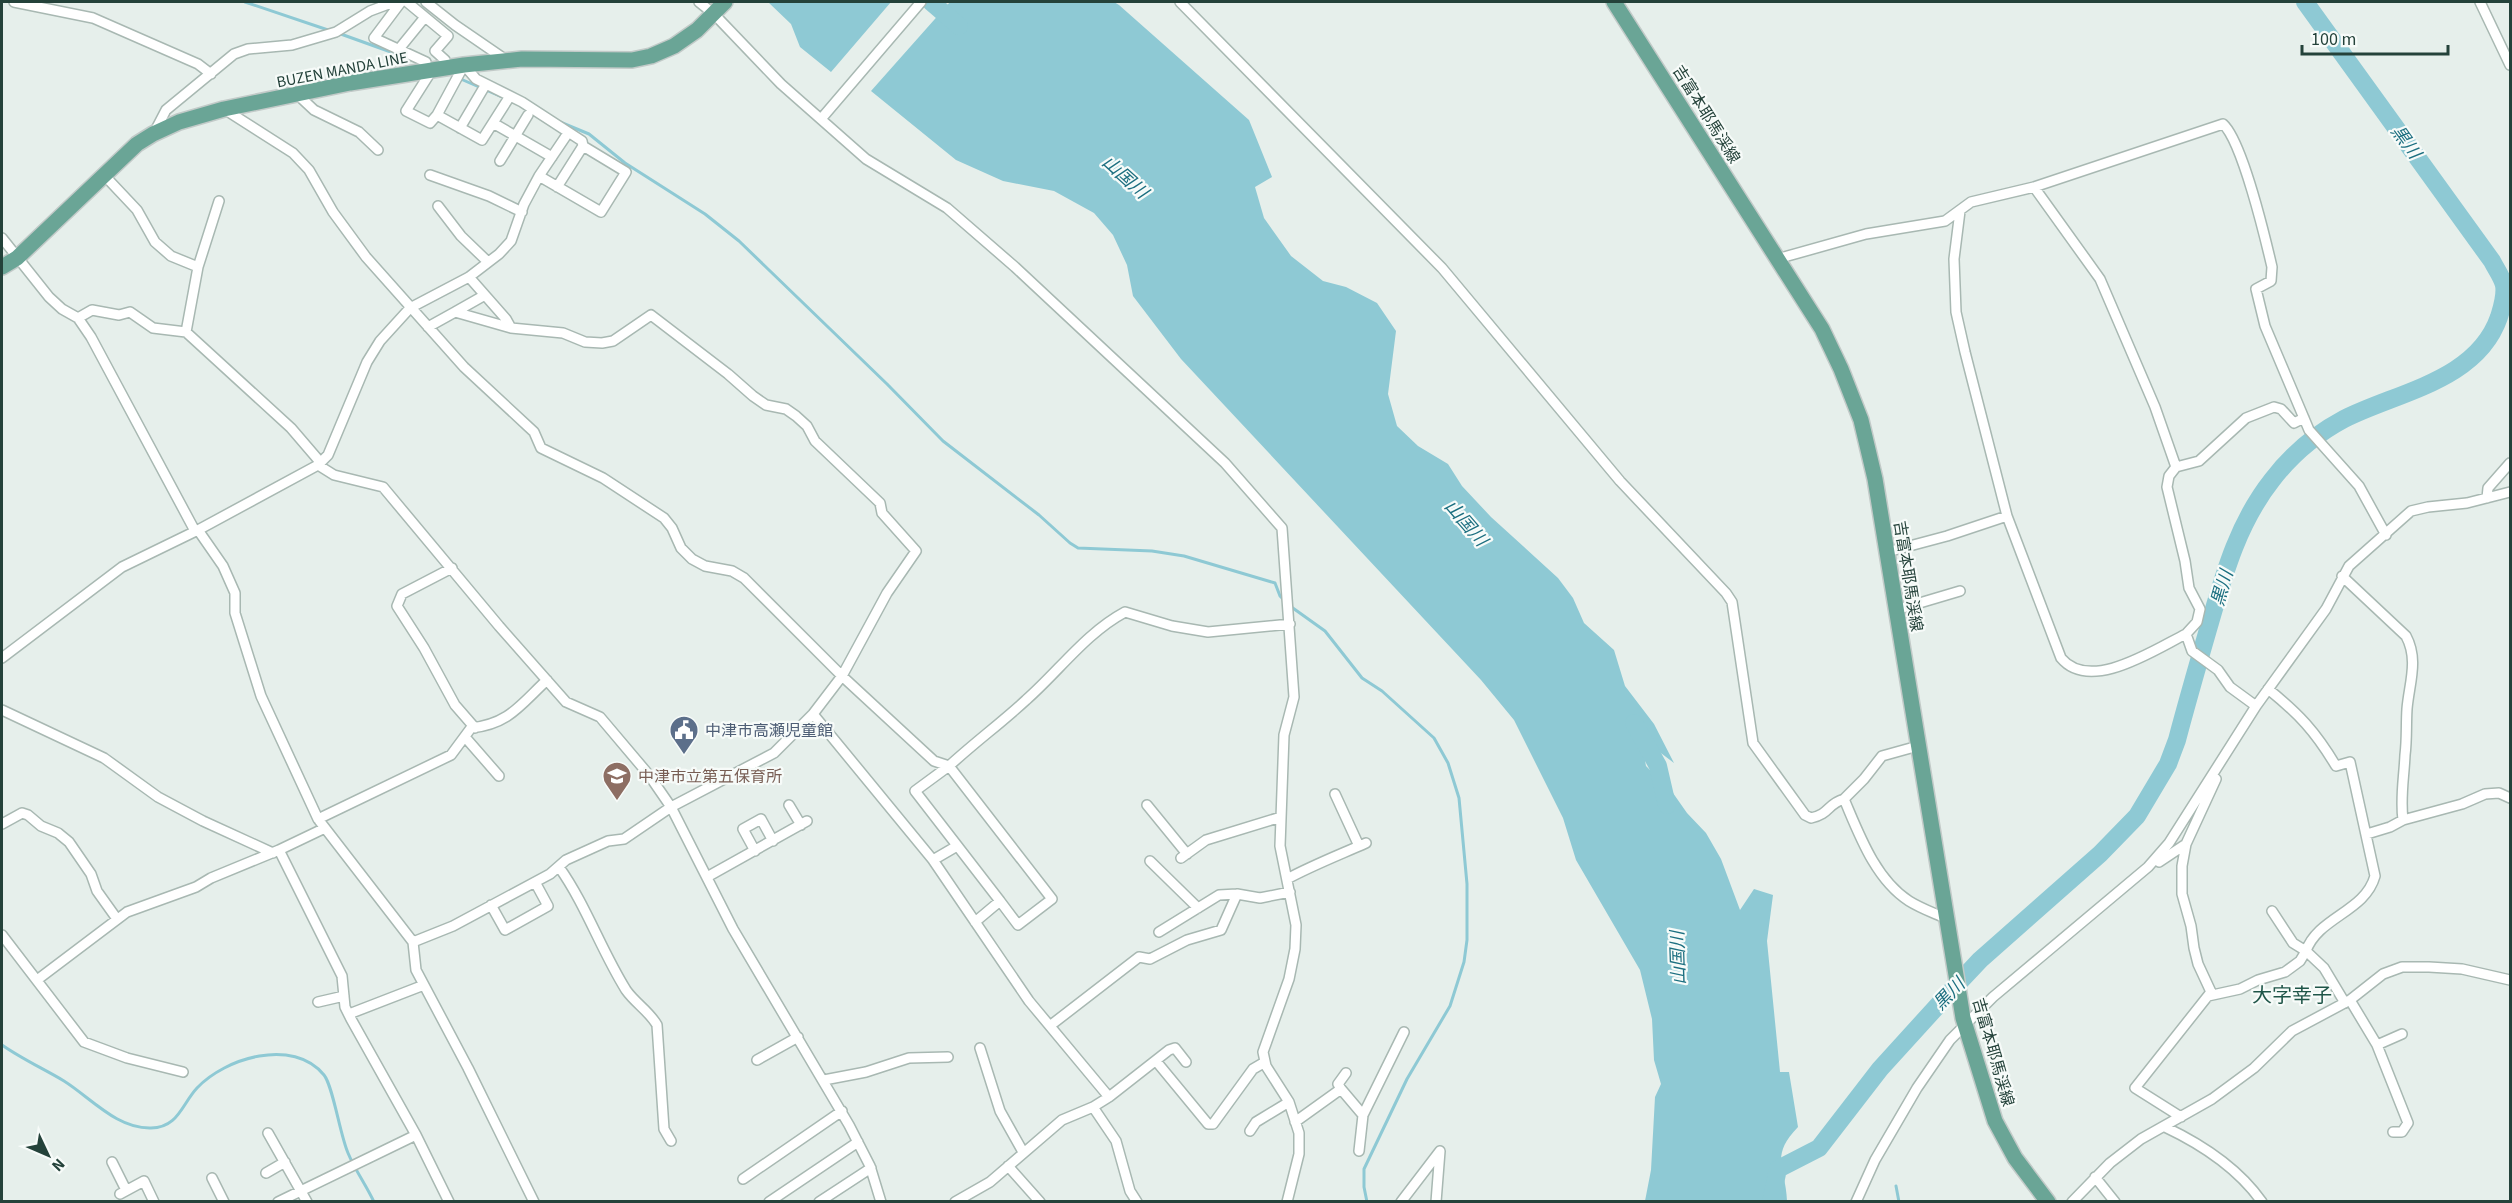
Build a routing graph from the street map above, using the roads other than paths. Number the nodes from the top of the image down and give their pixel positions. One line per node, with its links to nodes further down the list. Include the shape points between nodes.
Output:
1 (14, 2): 19 (street, via 93,18 198,64)
2 (394, 2): 19 (street, via 370,11 336,32 292,45 234,54)
3 (400, 2): 13 (street, via 374,38)
4 (407, 2): 12 (street)
5 (426, 2): 15 (street)
6 (699, 2): 11 (street)
7 (921, 2): 26 (street)
8 (1180, 2): 90 (street, via 1442,268 1620,481 1726,593 1732,602 1753,743 1811,818 1822,816 1834,802)
9 (1614, 2): 47 (main road, 吉富本耶馬渓線)
10 (2480, 2): 16 (street)
11 (720, 7): 15 (main road, BUZEN MANDA LINE, via 674,46 651,56 632,60); 26 (street, via 781,84)
12 (425, 17): 13 (street); 14 (street, via 448,36)
13 (399, 49): 18 (street)
14 (435, 51): 18 (street); 18 (street, via 445,60)
15 (507, 61): 17 (main road, BUZEN MANDA LINE)
16 (2511, 64)
17 (464, 65): 18 (main road, BUZEN MANDA LINE); 20 (street); 24 (street)
18 (431, 68): 21 (main road, BUZEN MANDA LINE); 24 (street, via 406,111 430,123)
19 (211, 74): 30 (street, via 166,110)
20 (486, 84): 22 (street); 28 (street)
21 (298, 95): 23 (main road, BUZEN MANDA LINE); 33 (street, via 314,110 359,132)
22 (510, 96): 27 (street); 29 (street)
23 (224, 109): 30 (main road, BUZEN MANDA LINE); 53 (street, via 293,153 309,170 339,221)
24 (437, 115): 28 (street)
25 (528, 116): 31 (street)
26 (821, 119): 73 (street, via 866,159 947,208 1015,267 1225,464 1272,514 1282,528)
27 (493, 123): 28 (street, via 482,140); 31 (street)
28 (460, 128)
29 (568, 133): 32 (street, via 582,141); 34 (street)
30 (153, 134): 36 (main road, BUZEN MANDA LINE)
31 (515, 136): 34 (street); 35 (street)
32 (583, 146): 39 (street); 39 (street, via 626,172 601,212)
33 (378, 150)
34 (552, 157): 38 (street)
35 (500, 161)
36 (105, 175): 46 (main road, BUZEN MANDA LINE); 50 (street, via 137,210 155,242 171,256)
37 (430, 175): 44 (street)
38 (539, 176): 39 (street); 44 (street)
39 (557, 187)
40 (2034, 187): 43 (street, via 1971,202); 59 (street, via 2223,124 2230,130 2243,166 2272,267 2271,280 2256,289 2265,326); 62 (street, via 2100,279)
41 (219, 201): 50 (street)
42 (438, 206): 48 (street)
43 (1960, 211): 47 (street, via 1945,221 1866,234); 65 (street, via 1954,260 1956,312)
44 (522, 212): 48 (street, via 511,241)
45 (2, 238): 46 (street)
46 (17, 258): 49 (main road, BUZEN MANDA LINE); 55 (street, via 49,297)
47 (1777, 259): 68 (main road, 吉富本耶馬渓線, via 1822,329 1855,404 1871,461)
48 (488, 262): 51 (street)
49 (2, 267)
50 (198, 267): 58 (street)
51 (469, 277): 52 (street); 53 (street)
52 (484, 295): 54 (street); 57 (street)
53 (410, 309): 56 (street); 61 (street, via 380,341 367,362 328,455)
54 (455, 312): 56 (street); 57 (street)
55 (78, 318): 58 (street, via 92,310 119,315 130,312 153,328); 66 (street)
56 (428, 327): 76 (street, via 464,367 534,432 541,448 603,478 664,518 692,559 744,578)
57 (511, 328): 76 (street, via 563,333 585,342 602,343 614,341 651,315 753,396 766,405 786,409 807,426 815,441 880,503 882,513 916,551)
58 (186, 332): 61 (street, via 291,428)
59 (2304, 418): 62 (street, via 2294,423 2274,407 2246,418 2199,461); 67 (street, via 2309,430 2359,486)
60 (2511, 463): 64 (street, via 2488,488)
61 (320, 464): 66 (street); 69 (street, via 334,474 383,487)
62 (2176, 466): 74 (street, via 2167,488 2189,588 2200,609 2197,622)
63 (2511, 492): 64 (street)
64 (2487, 498): 67 (street, via 2411,511)
65 (2007, 516): 68 (street); 74 (street, via 2061,658 2068,666 2081,672 2105,670)
66 (196, 531): 75 (street, via 122,567); 95 (street, via 222,566 235,592 235,613 261,696)
67 (2386, 535): 70 (street)
68 (1887, 552): 72 (main road, 吉富本耶馬渓線)
69 (452, 568): 77 (street); 82 (street, via 402,594 397,606 455,705)
70 (2342, 576): 78 (street, via 2326,609); 96 (street, via 2406,636 2412,647 2400,801)
71 (1960, 591): 72 (street)
72 (1896, 610): 84 (main road, 吉富本耶馬渓線)
73 (1290, 624): 85 (street, via 1208,632 1125,612 1109,621 1027,700); 94 (street, via 1294,697 1284,735)
74 (2186, 634): 79 (street, via 2192,651)
75 (2, 658)
76 (842, 676): 81 (street); 85 (street, via 934,761)
77 (547, 680): 82 (street, via 506,719); 93 (street, via 566,702 600,717)
78 (2268, 689): 79 (street); 99 (street, via 2300,715 2336,766 2350,762)
79 (2256, 706): 86 (street)
80 (2, 710): 104 (street, via 104,759 158,797 203,821)
81 (813, 714): 93 (street, via 774,753); 106 (street)
82 (475, 728): 83 (street)
83 (465, 737): 87 (street); 95 (street, via 450,755)
84 (1918, 746): 90 (street, via 1882,756); 119 (main road, 吉富本耶馬渓線)
85 (949, 766): 102 (street, via 915,791); 114 (street, via 1052,899 1018,925)
86 (2213, 775): 101 (street, via 2216,779 2212,791); 105 (street)
87 (499, 776)
88 (1335, 794): 110 (street, via 1362,844)
89 (2511, 798): 96 (street, via 2499,793 2485,794)
90 (1844, 799): 119 (street, via 1861,838 1890,886 1908,901)
91 (789, 805): 100 (street, via 804,823)
92 (1147, 805): 94 (street, via 1184,856 1206,840)
93 (671, 807): 108 (street, via 624,839 608,841); 109 (street)
94 (1281, 817): 110 (street, via 1280,846)
95 (318, 819): 98 (street)
96 (2403, 820): 99 (street)
97 (2, 824): 118 (street, via 22,813 69,842)
98 (325, 828): 104 (street); 123 (street)
99 (2367, 834): 124 (street, via 2373,882 2360,902 2330,921)
100 (773, 841): 103 (street); 103 (street, via 761,819 743,829)
101 (2186, 844): 105 (street, via 2159,862); 129 (street, via 2182,894 2198,964 2211,992)
102 (957, 846): 106 (street); 114 (street)
103 (754, 851): 109 (street)
104 (276, 852): 118 (street, via 196,887 148,902); 128 (street, via 342,976)
105 (2155, 859): 133 (street)
106 (933, 860): 120 (street)
107 (1150, 861): 116 (street)
108 (559, 867): 111 (street); 161 (street, via 627,992 657,1025 664,1129)
109 (707, 877): 137 (street, via 733,929)
110 (1287, 879): 112 (street)
111 (535, 882): 115 (street); 115 (street, via 548,906 505,930)
112 (1290, 892): 113 (street, via 1260,898); 144 (street, via 1296,925 1295,949 1289,979 1263,1052)
113 (1238, 894): 116 (street, via 1220,896); 134 (street, via 1221,930 1187,940 1150,959 1139,957)
114 (1000, 901): 120 (street)
115 (491, 905): 123 (street)
116 (1198, 908): 121 (street)
117 (2272, 911): 124 (street, via 2293,943)
118 (117, 919): 125 (street)
119 (1947, 919): 133 (main road, 吉富本耶馬渓線)
120 (975, 922): 134 (street, via 1029,1001)
121 (1159, 932)
122 (2, 935): 125 (street)
123 (413, 942): 127 (street, via 416,970)
124 (2306, 951): 129 (street, via 2285,972); 130 (street)
125 (37, 980): 145 (street, via 84,1042)
126 (2511, 980): 130 (street, via 2462,969 2402,967 2377,977)
127 (424, 985): 132 (street); 180 (street)
128 (344, 996): 131 (street); 132 (street)
129 (2208, 996): 154 (street, via 2134,1088)
130 (2348, 1001): 138 (street); 154 (street, via 2292,1031 2254,1068)
131 (318, 1002)
132 (349, 1014): 160 (street)
133 (1964, 1022): 190 (street, via 1917,1088 1875,1160); 191 (main road, 吉富本耶馬渓線, via 1995,1121 2015,1158)
134 (1051, 1025): 149 (street)
135 (1404, 1032): 153 (street)
136 (2402, 1035): 138 (street)
137 (798, 1037): 141 (street); 147 (street)
138 (2377, 1045): 159 (street, via 2409,1123 2402,1132)
139 (980, 1048): 164 (street, via 1000,1111)
140 (948, 1057): 147 (street, via 909,1058)
141 (757, 1060)
142 (1156, 1061): 143 (street, via 1175,1048); 144 (street, via 1208,1124 1213,1124 1253,1070); 149 (street)
143 (1186, 1062)
144 (1265, 1062): 150 (street)
145 (183, 1072)
146 (1346, 1073): 148 (street, via 1338,1084)
147 (824, 1080): 152 (street)
148 (1341, 1089): 153 (street); 155 (street)
149 (1109, 1097): 151 (street)
150 (1288, 1102): 155 (street); 157 (street, via 1256,1122)
151 (1093, 1107): 164 (street, via 1062,1120); 186 (street, via 1116,1141 1130,1191)
152 (842, 1111): 162 (street); 172 (street)
153 (1363, 1115): 163 (street)
154 (2181, 1117): 156 (street)
155 (1295, 1122): 187 (street, via 1299,1154)
156 (2165, 1127): 170 (street, via 2141,1139); 194 (street, via 2214,1155)
157 (1250, 1131)
158 (268, 1132): 166 (street)
159 (2393, 1132)
160 (416, 1135): 173 (street); 179 (street)
161 (671, 1141)
162 (858, 1142): 168 (street); 181 (street)
163 (1359, 1151)
164 (1023, 1152): 167 (street)
165 (112, 1162): 175 (street, via 123,1192 144,1181)
166 (285, 1162): 169 (street); 173 (street)
167 (1008, 1166): 174 (street, via 990,1182); 185 (street)
168 (871, 1168): 182 (street); 183 (street)
169 (266, 1173)
170 (2095, 1177): 192 (street); 193 (street)
171 (213, 1178): 176 (street)
172 (743, 1179)
173 (301, 1190): 177 (street); 178 (street)
174 (958, 1200): 184 (street)
175 (154, 1202)
176 (224, 1202)
177 (278, 1202)
178 (307, 1202)
179 (449, 1202)
180 (534, 1202)
181 (770, 1202)
182 (819, 1202)
183 (881, 1202)
184 (972, 1202)
185 (1040, 1202)
186 (1137, 1202)
187 (1287, 1202)
188 (1401, 1202): 189 (street, via 1440,1151)
189 (1436, 1202)
190 (1856, 1202)
191 (2048, 1202)
192 (2072, 1202)
193 (2115, 1202)
194 (2262, 1202)

